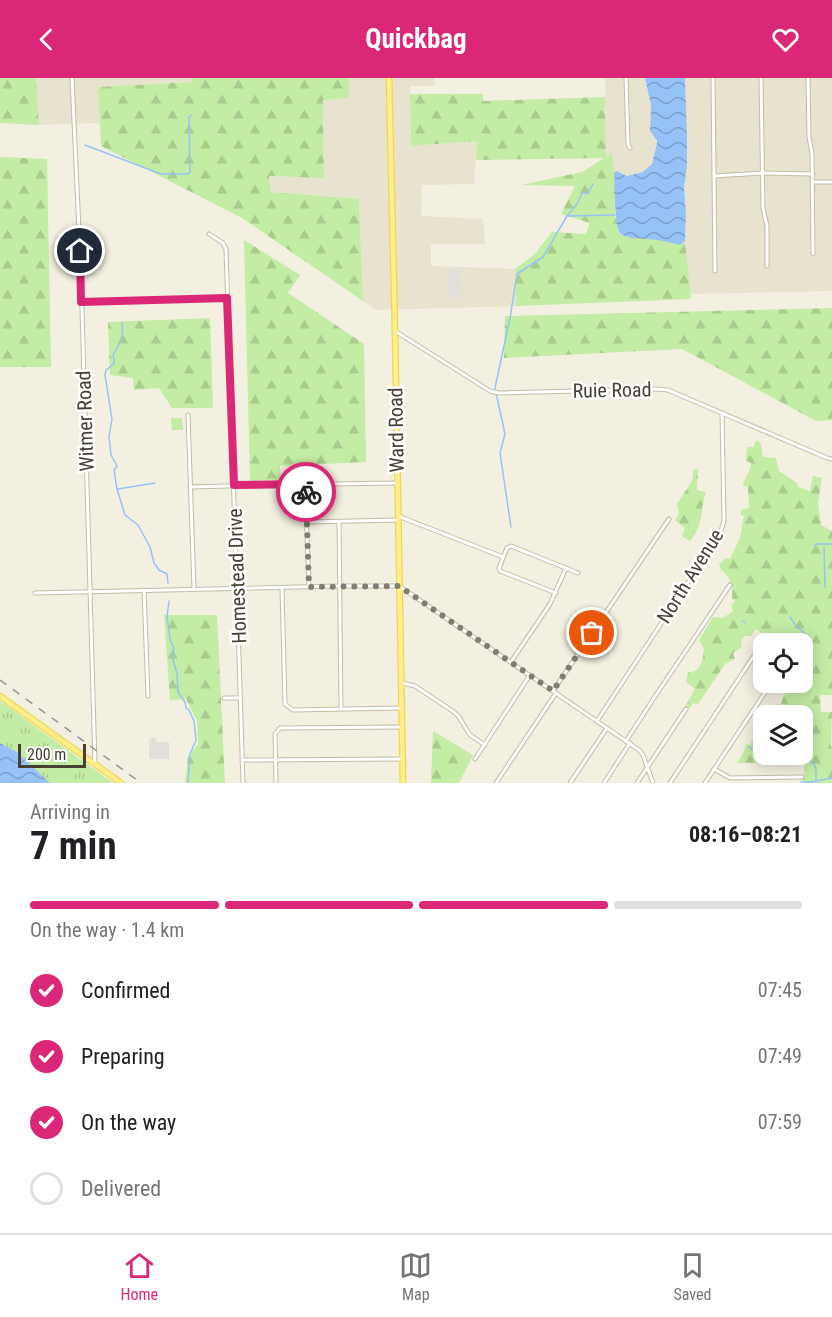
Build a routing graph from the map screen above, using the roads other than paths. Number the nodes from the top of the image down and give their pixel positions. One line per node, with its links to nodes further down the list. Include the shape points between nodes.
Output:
1 (72, 78): 18 (street, Witmer Road)
2 (388, 78): 19 (main road, Ward Road)
3 (626, 78): 7 (street)
4 (713, 78): 10 (street)
5 (761, 78): 8 (street)
6 (808, 78): 9 (street)
7 (630, 148)
8 (762, 173): 9 (street); 10 (street); 15 (street)
9 (813, 174): 11 (street)
10 (714, 176): 16 (street)
11 (813, 182): 12 (street); 14 (street)
12 (832, 182)
13 (209, 234): 17 (street, Homestead Drive, via 226,249)
14 (813, 254)
15 (767, 266)
16 (715, 271)
17 (227, 298): 18 (street); 25 (street, Homestead Drive)
18 (81, 302): 42 (street, Witmer Road)
19 (395, 331): 20 (street, Ruie Road, via 490,391 668,390); 23 (main road, Ward Road)
20 (722, 413): 22 (street, Ruie Road); 58 (street, North Avenue, via 720,534)
21 (188, 415): 26 (street)
22 (832, 459)
23 (397, 483): 24 (street); 27 (main road, Ward Road)
24 (305, 484): 25 (street); 29 (street)
25 (234, 485): 26 (street); 39 (street, Homestead Drive)
26 (190, 487): 40 (street)
27 (398, 518): 30 (street); 31 (street); 36 (main road, Ward Road)
28 (669, 519): 49 (street)
29 (307, 522): 30 (street); 38 (street)
30 (339, 522): 35 (street)
31 (503, 557): 32 (street, via 511,546); 44 (street, via 500,571)
32 (566, 568): 33 (street); 44 (street)
33 (578, 573)
34 (730, 585): 61 (street)
35 (339, 586): 36 (street); 38 (street); 56 (street)
36 (399, 586): 46 (street); 48 (main road, Ward Road)
37 (282, 587): 38 (street); 39 (street); 56 (street, via 285,704 293,710)
38 (309, 587)
39 (237, 588): 40 (street); 54 (street, Homestead Drive)
40 (194, 589): 41 (street)
41 (144, 590): 42 (street); 52 (street)
42 (91, 592): 43 (street); 68 (street, Witmer Road)
43 (35, 593)
44 (556, 593): 46 (street)
45 (753, 657): 81 (street)
46 (511, 663): 47 (street)
47 (530, 675): 49 (street); 63 (street)
48 (401, 683): 55 (main road, Ward Road); 63 (street, via 415,686 454,712 470,735)
49 (555, 692): 58 (street); 76 (street)
50 (765, 693): 70 (street)
51 (0, 696): 68 (main road)
52 (148, 696)
53 (224, 698): 54 (street)
54 (240, 698): 67 (street, Homestead Drive)
55 (401, 708): 56 (street); 59 (main road, Ward Road)
56 (341, 709)
57 (686, 709): 69 (street)
58 (597, 721): 60 (street)
59 (402, 727): 64 (street, via 280,728 275,734); 65 (main road, Ward Road)
60 (607, 728): 61 (street); 77 (street)
61 (626, 741): 62 (street)
62 (630, 744): 69 (street, via 643,755); 78 (street)
63 (484, 745): 66 (street)
64 (275, 759): 65 (street); 67 (street); 74 (street)
65 (403, 759): 75 (main road, Ward Road)
66 (475, 759)
67 (242, 760): 73 (street, Homestead Drive)
68 (95, 765): 72 (main road)
69 (647, 768): 79 (street); 80 (street)
70 (714, 769): 71 (street, via 730,777); 82 (street)
71 (802, 777)
72 (121, 783)
73 (243, 783)
74 (276, 783)
75 (403, 783)
76 (496, 783)
77 (570, 783)
78 (604, 783)
79 (637, 783)
80 (653, 783)
81 (670, 783)
82 (705, 783)

